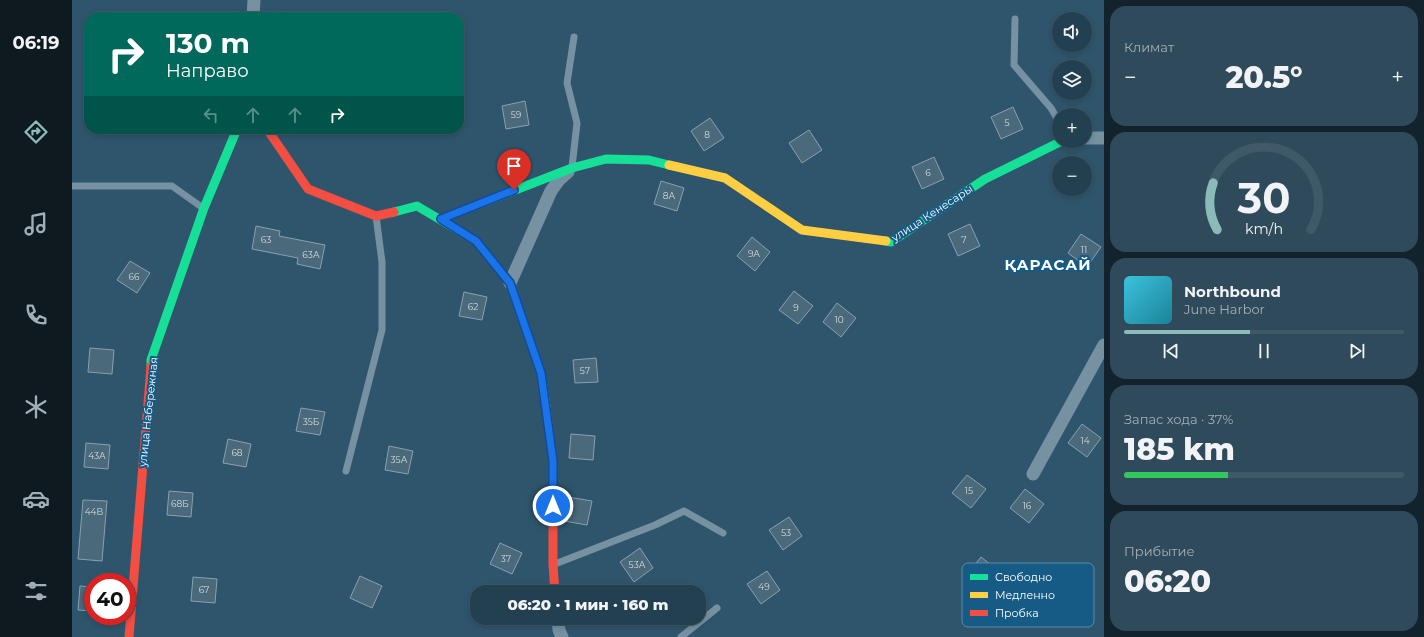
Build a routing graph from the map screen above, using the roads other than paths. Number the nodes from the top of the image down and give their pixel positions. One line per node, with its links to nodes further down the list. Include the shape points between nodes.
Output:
1 (254, 0): 2 (street)
2 (253, 12)
3 (1015, 19): 5 (lane, via 1014,65)
4 (574, 37): 11 (lane, via 567,83 577,123)
5 (1052, 110)
6 (235, 134): 13 (street, улица Набережная)
7 (270, 134): 14 (street, via 308,189)
8 (1092, 138): 9 (street)
9 (1104, 138)
10 (1052, 146): 11 (street, улица Кенесары, via 985,179 891,242 802,230 725,178 649,160 606,160)
11 (572, 168): 15 (street, улица Кенесары); 16 (street, via 559,180 552,192)
12 (72, 186): 13 (lane, via 172,186)
13 (204, 208): 25 (street, улица Набережная, via 150,360)
14 (376, 216): 15 (street, via 417,206); 18 (lane, via 382,262 382,330)
15 (441, 219): 16 (street, via 476,241)
16 (510, 283): 21 (street, via 541,373 553,461)
17 (1104, 345): 19 (street)
18 (346, 471)
19 (1033, 474)
20 (723, 533): 21 (lane, via 684,511)
21 (553, 565): 22 (street)
22 (554, 585)
23 (717, 608): 27 (lane)
24 (559, 625): 26 (street)
25 (129, 637)
26 (562, 637)
27 (681, 637)

